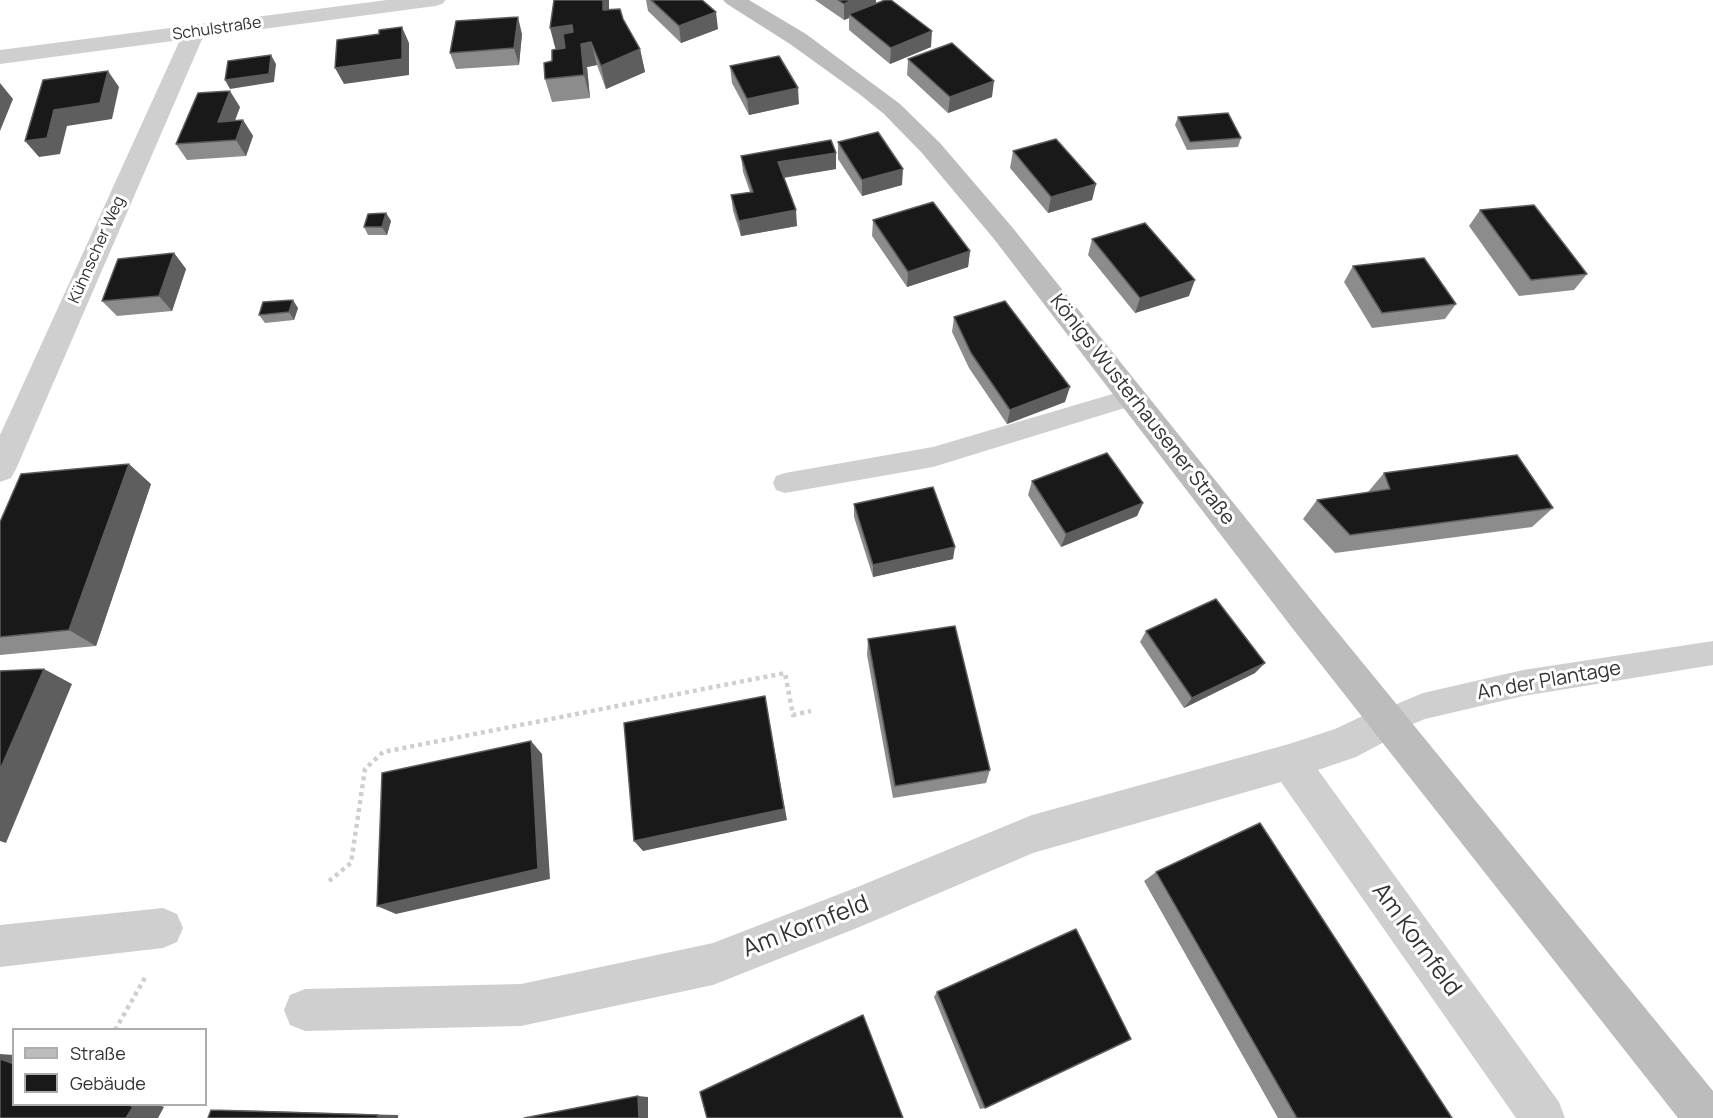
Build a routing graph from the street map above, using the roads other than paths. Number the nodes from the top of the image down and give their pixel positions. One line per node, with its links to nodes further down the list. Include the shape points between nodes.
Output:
1 (435, 0): 3 (street, Schulstraße)
2 (734, 0): 5 (main road, Königs Wusterhausener Straße, via 856,81 917,133 1004,233)
3 (195, 32): 4 (street, Schulstraße); 6 (street, Kühnscher Weg)
4 (0, 57)
5 (1133, 397): 7 (lane, via 933,457); 9 (main road, Königs Wusterhausener Straße)
6 (0, 469)
7 (785, 483)
8 (1713, 653): 9 (lane, An der Plantage, via 1523,683 1423,706)
9 (1388, 721): 10 (street, Am Kornfeld, via 1343,744); 15 (main road, Königs Wusterhausener Straße)
10 (1289, 762): 13 (street, Am Kornfeld, via 1032,834 712,964 521,1005); 14 (street, Am Kornfeld)
11 (161, 928): 12 (street)
12 (0, 946)
13 (305, 1010)
14 (1543, 1118)
15 (1706, 1118)

